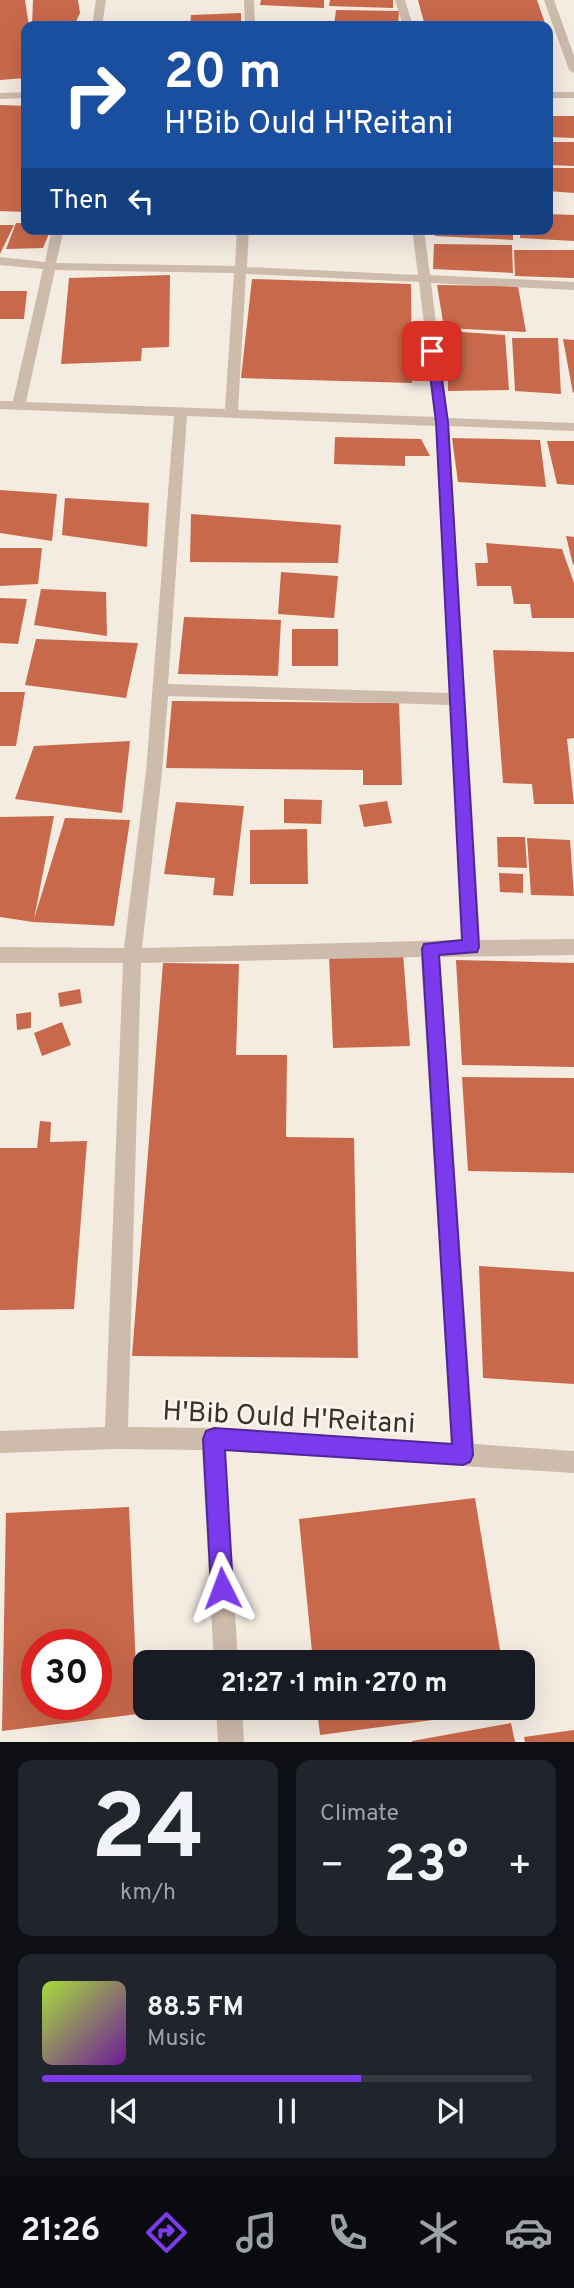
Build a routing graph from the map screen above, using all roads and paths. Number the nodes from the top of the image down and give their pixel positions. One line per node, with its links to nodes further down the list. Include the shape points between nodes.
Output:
1 (101, 0): 5 (street)
2 (249, 0): 6 (street)
3 (400, 0): 7 (street)
4 (548, 0): 8 (street)
5 (98, 21)
6 (250, 21)
7 (406, 21)
8 (574, 70)
9 (21, 95): 12 (street)
10 (553, 95): 11 (street)
11 (574, 95)
12 (0, 96)
13 (57, 235): 17 (street)
14 (243, 235): 18 (street)
15 (418, 235): 19 (street)
16 (0, 261): 17 (street)
17 (50, 266): 18 (street); 22 (street)
18 (240, 270): 19 (street); 24 (street)
19 (422, 279): 20 (street); 25 (street)
20 (574, 286)
21 (0, 405): 22 (street)
22 (19, 405): 23 (street)
23 (181, 410): 24 (street); 27 (street)
24 (231, 415): 25 (street)
25 (442, 422): 26 (street); 28 (street)
26 (574, 427)
27 (160, 690): 28 (street); 33 (street)
28 (456, 699): 29 (street)
29 (471, 947): 30 (street); 31 (street)
30 (574, 947)
31 (430, 949): 33 (street); 37 (street)
32 (0, 955): 33 (street)
33 (132, 957): 34 (street)
34 (116, 1438): 35 (street, H'Bib Ould H'Reitani); 36 (street, H'Bib Ould H'Reitani)
35 (214, 1439): 37 (street, H'Bib Ould H'Reitani); 39 (street)
36 (0, 1443)
37 (463, 1455): 38 (street, H'Bib Ould H'Reitani)
38 (574, 1462)
39 (225, 1650)
40 (230, 1720): 41 (street)
41 (231, 1742)

